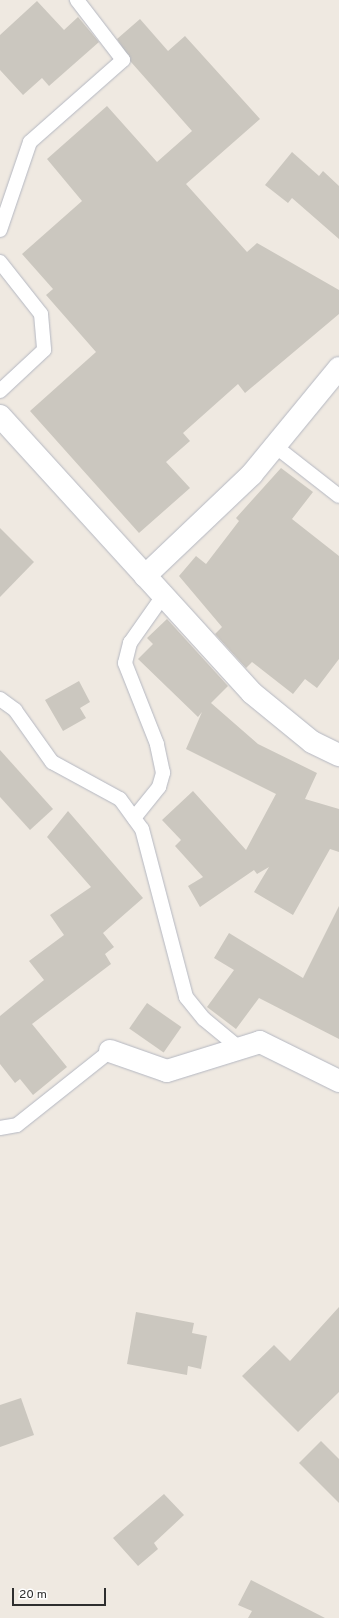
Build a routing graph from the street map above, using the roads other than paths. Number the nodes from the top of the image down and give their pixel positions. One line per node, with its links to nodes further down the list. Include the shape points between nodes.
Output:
1 (77, 0): 2 (lane, via 123,60 30,142)
2 (0, 230)
3 (0, 262): 5 (lane, via 41,314 44,350)
4 (339, 368): 7 (street)
5 (0, 392)
6 (0, 416): 9 (street)
7 (275, 446): 8 (lane); 9 (street, via 252,474)
8 (339, 496)
9 (145, 576): 10 (street)
10 (163, 596): 12 (street, via 252,693 312,742); 13 (lane, via 130,643 125,662 157,744 163,773 159,787)
11 (0, 699): 13 (lane, via 15,710 52,762 120,799)
12 (339, 755)
13 (134, 818): 14 (lane, via 142,829 186,997 204,1019)
14 (239, 1048): 15 (street, via 167,1071); 16 (street, via 260,1042)
15 (110, 1051): 17 (lane, via 17,1124)
16 (339, 1081)
17 (0, 1128)

